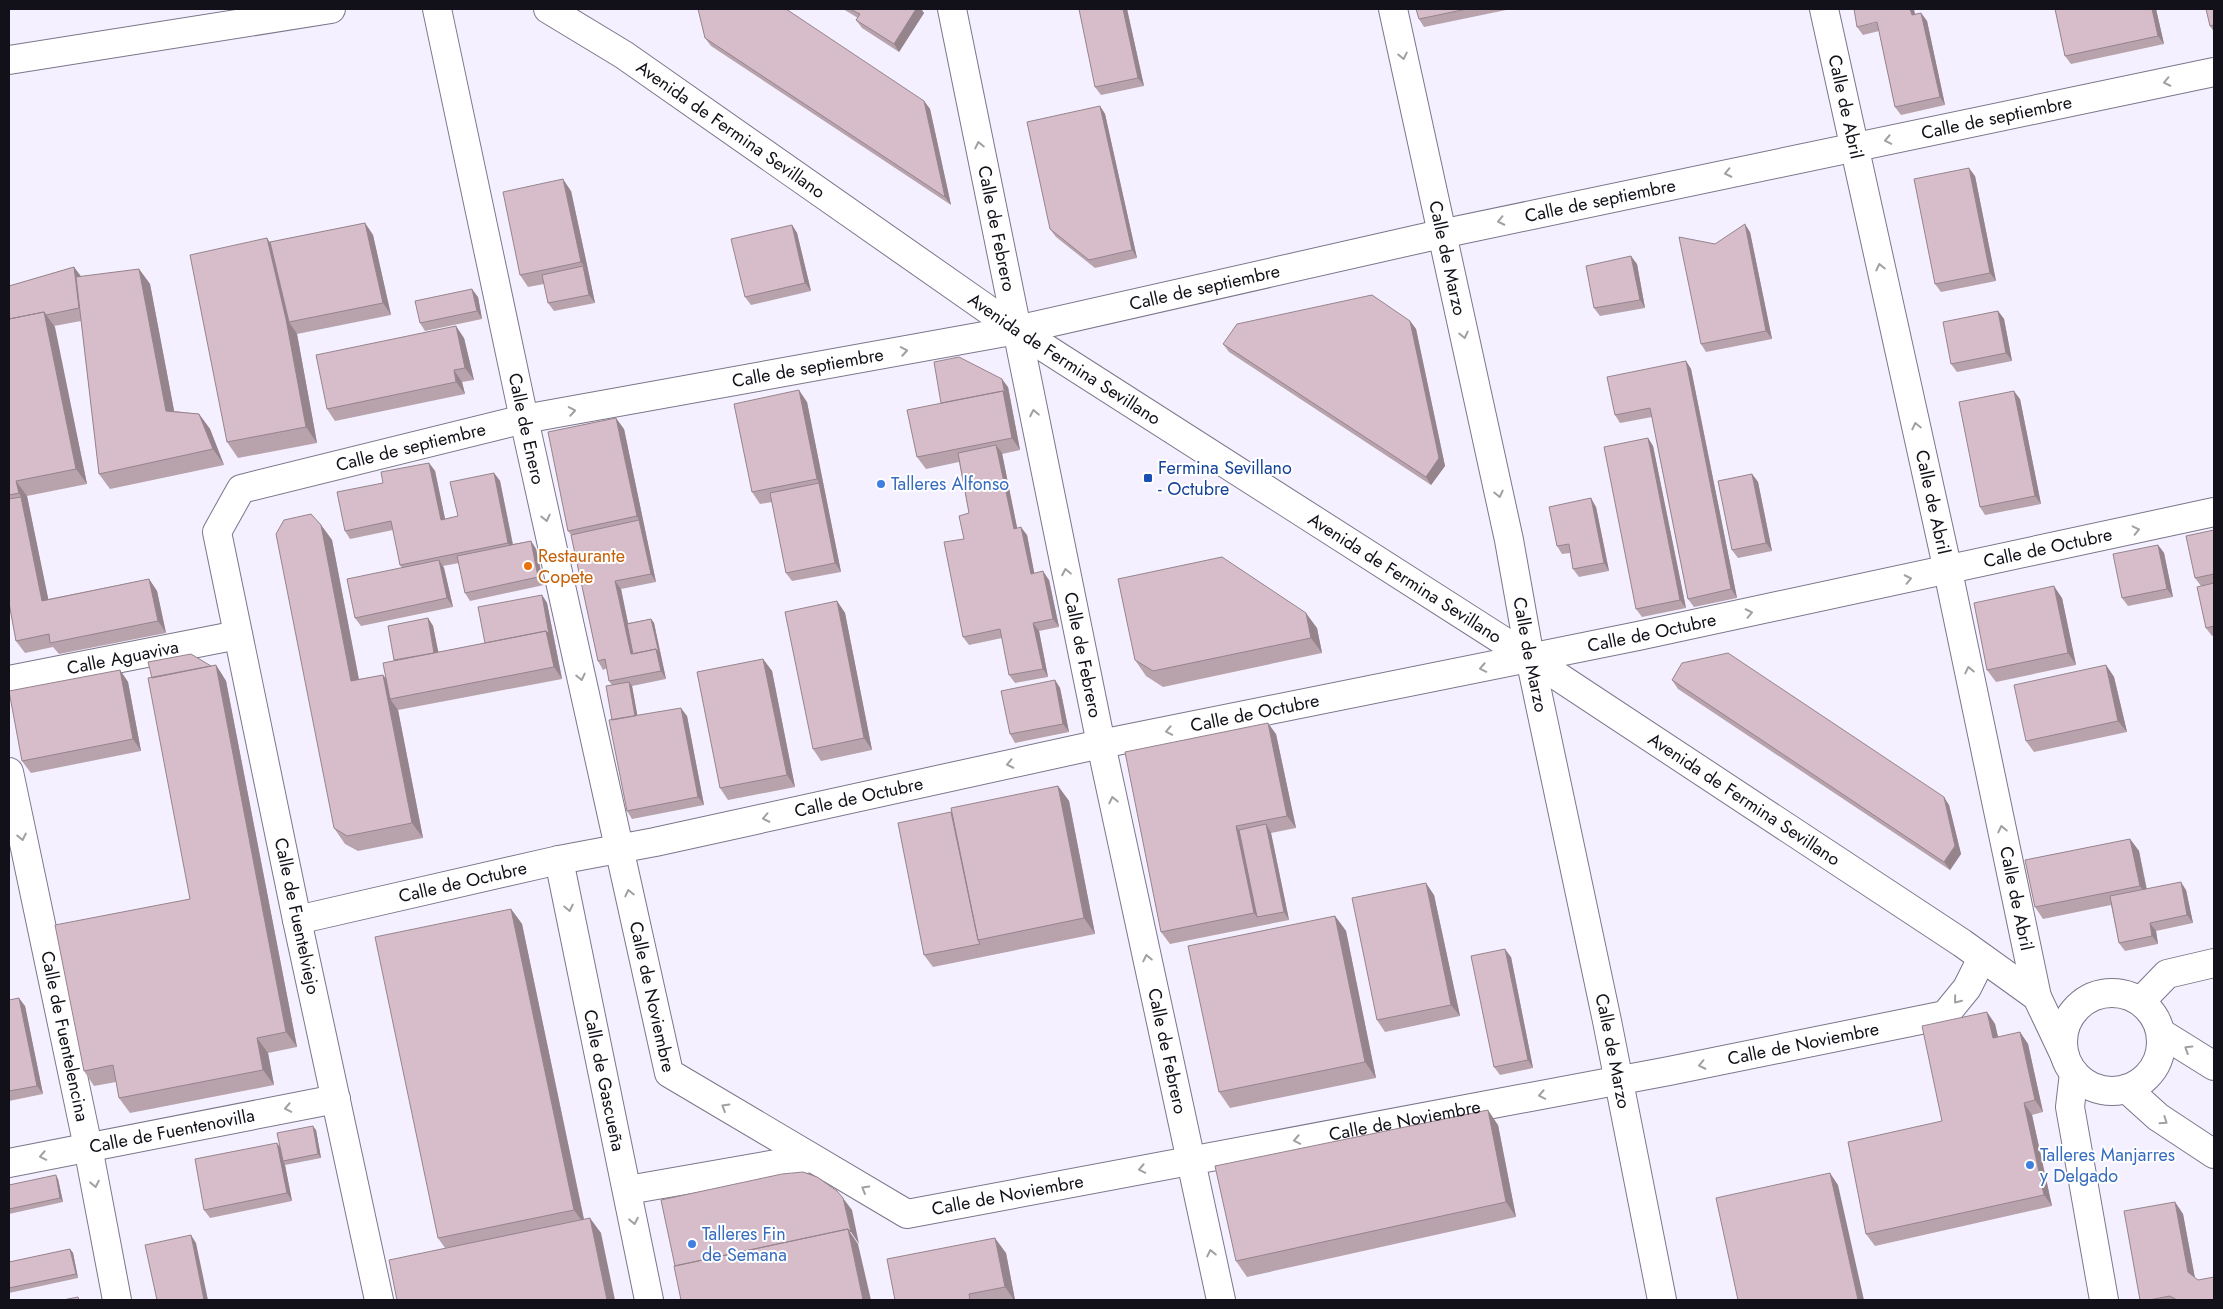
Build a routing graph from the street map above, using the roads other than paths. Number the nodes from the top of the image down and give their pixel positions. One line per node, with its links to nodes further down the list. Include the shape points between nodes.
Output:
1 (331, 9): 7 (street)
2 (437, 9): 12 (street, Calle de Enero)
3 (548, 9): 11 (street, Avenida de Fermina Sevillano, via 624,55)
4 (952, 9): 11 (street, Calle de Febrero, one-way to 4)
5 (1393, 9): 10 (street, Calle de Marzo, one-way to 10)
6 (1824, 9): 9 (street, Calle de Abril)
7 (9, 60)
8 (2214, 72): 9 (street, Calle de septiembre, one-way to 9)
9 (1853, 147): 10 (street, Calle de septiembre, one-way to 10); 15 (street, Calle de Abril, one-way to 9)
10 (1441, 234): 11 (street, Calle de septiembre); 17 (street, Calle de Marzo, one-way to 17, via 1509,540)
11 (1017, 330): 12 (street, Calle de septiembre, one-way to 11); 17 (street, Avenida de Fermina Sevillano); 19 (street, Calle de Febrero, one-way to 11)
12 (524, 419): 14 (street, Calle de septiembre, via 241,489); 21 (street, Calle de Enero, one-way to 21)
13 (2214, 512): 15 (street, Calle de Octubre, one-way to 13)
14 (218, 532): 16 (street, Calle de Fuentelviejo)
15 (1948, 571): 17 (street, Calle de Octubre, one-way to 15); 27 (street, Calle de Abril, one-way to 15)
16 (238, 634): 18 (street, Calle Aguaviva); 23 (street, Calle de Fuentelviejo)
17 (1530, 658): 19 (street, Calle de Octubre, one-way to 19); 24 (street, Avenida de Fermina Sevillano); 32 (street, Calle de Marzo)
18 (9, 680)
19 (1101, 744): 21 (street, Calle de Octubre, one-way to 21); 38 (street, Calle de Febrero, one-way to 19)
20 (9, 772): 35 (street, Calle de Fuentelencina, one-way to 35)
21 (619, 848): 22 (street, Calle de Octubre); 37 (street, Calle de Noviembre, one-way to 21, via 669,1073)
22 (559, 860): 23 (street, Calle de Octubre); 40 (street, Calle de Gascueña, one-way to 40)
23 (297, 920): 34 (street, Calle de Fuentelviejo)
24 (1982, 958): 27 (street, Avenida de Fermina Sevillano); 32 (street, Calle de Noviembre, one-way to 32, via 1967,988 1945,1015)
25 (2214, 963): 28 (street, via 2167,974)
26 (2098, 994): 27 (street); 28 (street, via 2120,993); 30 (street, via 2081,1003 2068,1018 2063,1037)
27 (2037, 996): 30 (street)
28 (2141, 1001): 29 (street, via 2154,1015)
29 (2161, 1033): 31 (street, one-way to 29); 33 (street, via 2161,1051 2155,1068 2143,1081)
30 (2069, 1065): 33 (street, via 2084,1083 2098,1090); 46 (street, via 2070,1107)
31 (2214, 1066)
32 (1619, 1080): 38 (street, Calle de Noviembre, one-way to 38); 45 (street, Calle de Marzo)
33 (2127, 1089): 36 (street, one-way to 36, via 2158,1117)
34 (336, 1099): 35 (street, Calle de Fuentenovilla, one-way to 35); 42 (street, Calle de Fuentelviejo)
35 (88, 1147): 39 (street, Calle de Fuentenovilla, one-way to 39); 41 (street, Calle de Fuentelencina, one-way to 41)
36 (2214, 1154)
37 (811, 1158): 38 (street, Calle de Noviembre, one-way to 37, via 907,1214); 40 (street)
38 (1190, 1160): 44 (street, Calle de Febrero, one-way to 38)
39 (9, 1163)
40 (628, 1190): 43 (street, Calle de Gascueña, one-way to 43)
41 (117, 1300)
42 (379, 1300)
43 (649, 1300)
44 (1221, 1300)
45 (1662, 1300)
46 (2104, 1300)

